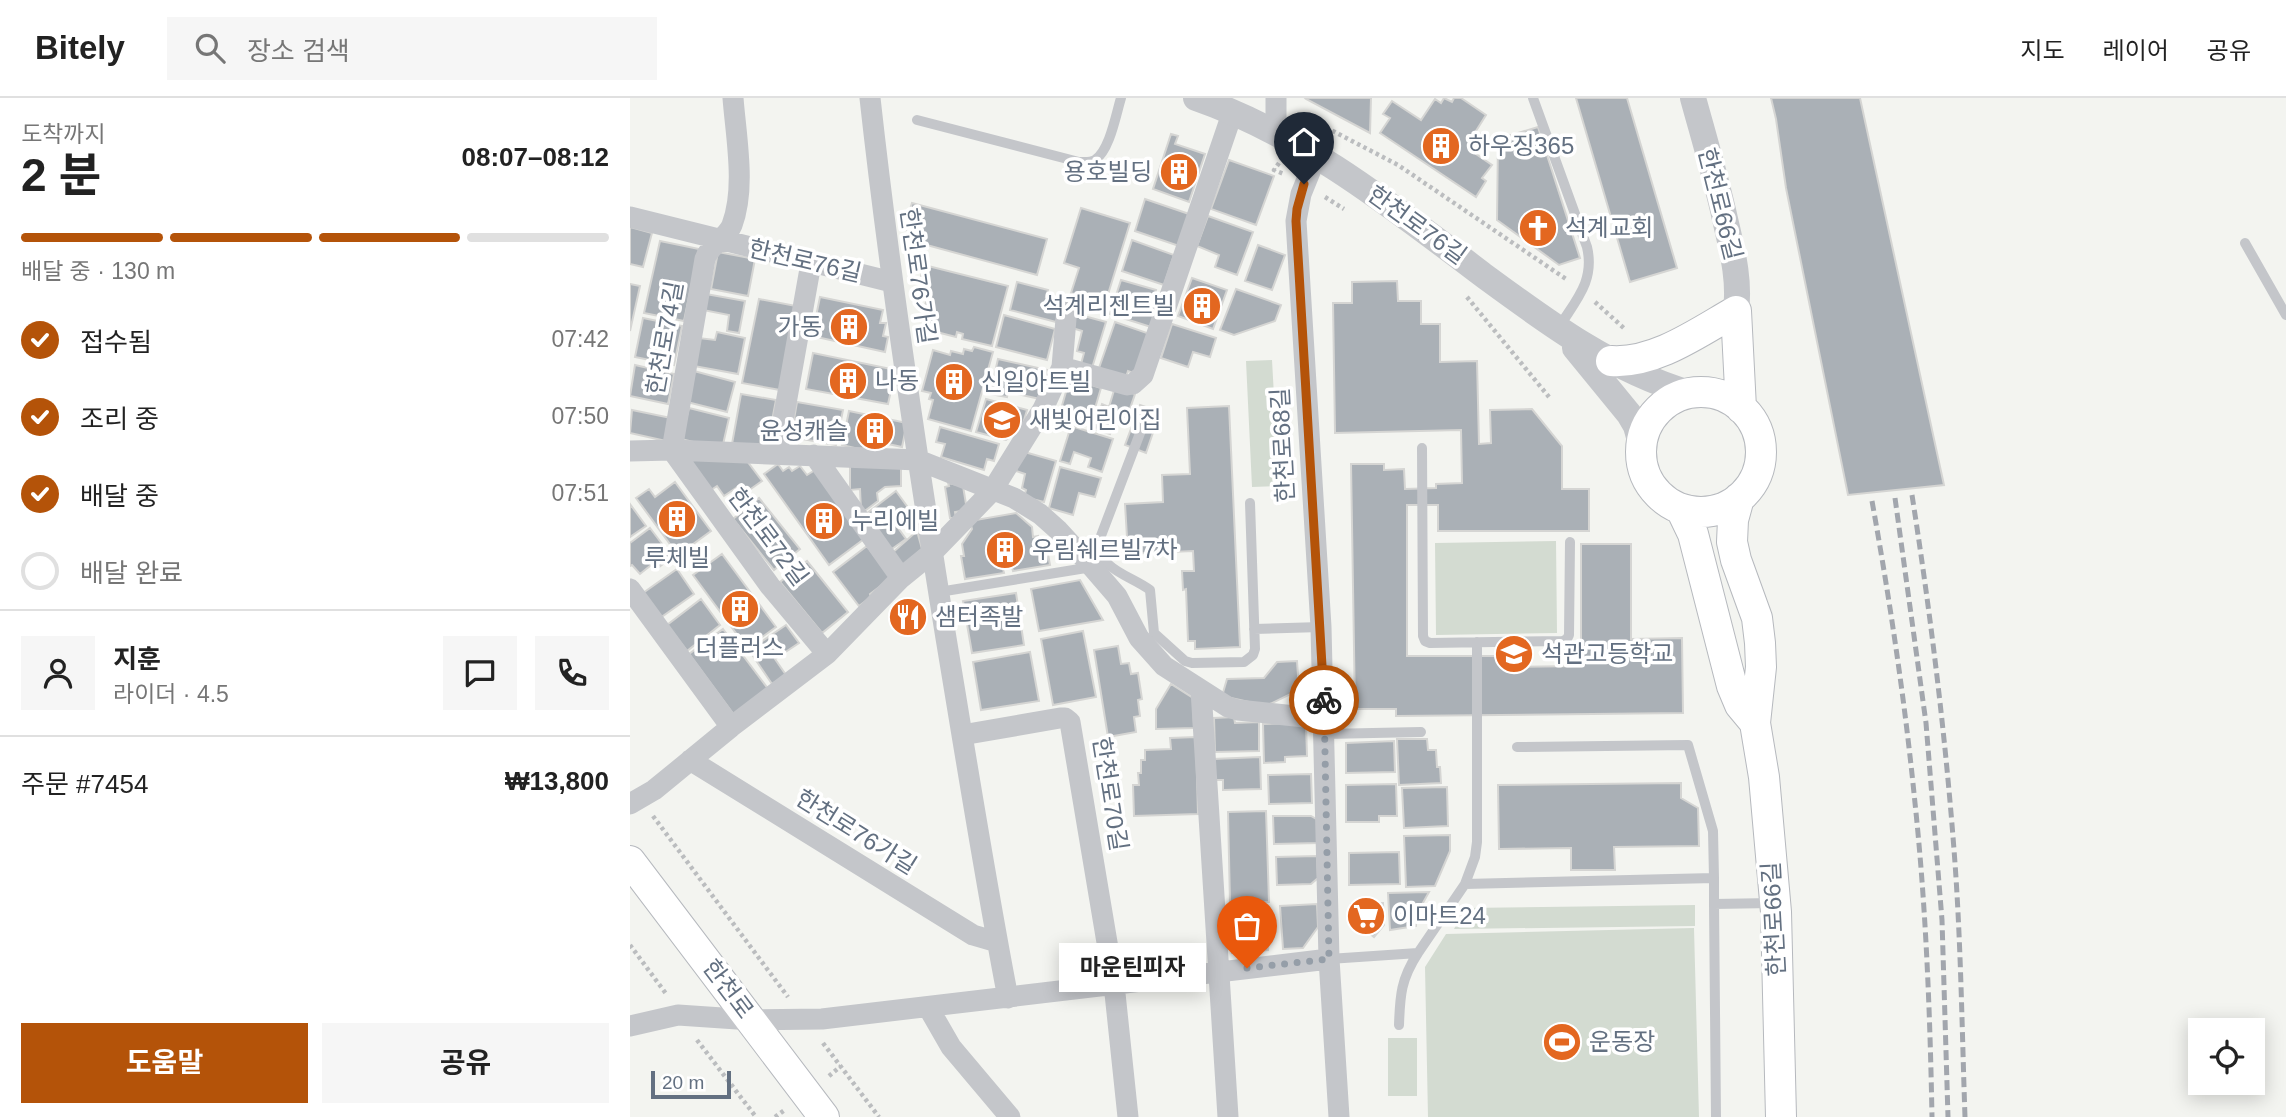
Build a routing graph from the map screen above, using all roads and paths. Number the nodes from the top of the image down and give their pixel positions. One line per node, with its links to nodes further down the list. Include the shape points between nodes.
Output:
1 (733, 98): 13 (street, 한천로76길, via 739,195 731,228)
2 (870, 98): 16 (street, 한천로76가길)
3 (1121, 98): 9 (lane, via 1107,143 1096,159 1088,162)
4 (1196, 98): 8 (street, 한천로76길)
5 (1276, 98): 10 (street)
6 (1533, 98): 20 (lane, via 1590,264 1586,284)
7 (1693, 98): 18 (street, 한천로66길, via 1735,263)
8 (1233, 111): 10 (street, 한천로76길); 22 (street, via 1143,375 1127,385)
9 (917, 120)
10 (1276, 133): 11 (street, 한천로76길)
11 (1315, 157): 20 (street, 한천로76길, via 1365,187); 43 (street, 한천로68길, via 1296,221)
12 (630, 218): 13 (street, 한천로76길)
13 (719, 240): 15 (street, 한천로76길); 28 (street, 한천로74길, via 705,259)
14 (2245, 243): 19 (lane)
15 (811, 262): 16 (street, 한천로76길); 30 (street)
16 (892, 282): 32 (street, 한천로76가길)
17 (1068, 307): 22 (street)
18 (1736, 311): 21 (main road, via 1659,352 1629,362); 23 (main road, via 1722,365 1714,378); 24 (main road)
19 (2286, 315)
20 (1557, 330): 21 (street); 26 (street, via 1629,414)
21 (1611, 360): 23 (street)
22 (1062, 367): 33 (street, via 1048,400)
23 (1692, 393): 24 (main road, via 1709,392); 26 (main road, via 1670,400 1655,412)
24 (1741, 408): 34 (main road, via 1756,427 1761,446 1759,467)
25 (1145, 420): 44 (lane, via 1100,541 1101,556 1112,568 1150,590 1154,633 1185,661 1244,662 1255,649)
26 (1641, 444): 36 (main road, via 1642,467 1650,485)
27 (1422, 448): 45 (lane, via 1423,638 1430,643)
28 (672, 450): 29 (street); 30 (street); 46 (street, 한천로72길, via 770,586)
29 (630, 451)
30 (777, 454): 31 (street)
31 (814, 455): 32 (street); 40 (street)
32 (918, 460): 33 (street); 38 (street, 한천로76가길)
33 (992, 491): 38 (street); 39 (street, via 1040,514)
34 (1739, 498): 36 (main road, via 1720,509); 48 (main road, via 1731,536 1759,628 1761,667)
35 (1250, 503): 44 (lane)
36 (1681, 509): 48 (main road, via 1693,534 1736,697)
37 (1570, 542): 45 (lane, via 1567,639)
38 (933, 552): 40 (street); 42 (street, 한천로76가길)
39 (1092, 567): 42 (lane); 47 (street, via 1117,596 1153,655)
40 (901, 578): 46 (street)
41 (630, 589): 50 (street)
42 (939, 592): 52 (street, 한천로76가길)
43 (1321, 627): 44 (lane); 49 (street, 한천로68길)
44 (1254, 628)
45 (1478, 642): 58 (lane, via 1477,842)
46 (827, 654): 50 (street)
47 (1201, 690): 49 (street, via 1238,710); 64 (street)
48 (1755, 723): 59 (main road, 한천로66길)
49 (1325, 726): 51 (lane); 63 (street, 한천로68길)
50 (731, 727): 54 (street)
51 (1420, 732)
52 (962, 735): 61 (street, 한천로76가길); 65 (street, 한천로70길, via 1060,718 1070,722)
53 (1517, 747): 57 (lane, via 1688,745 1713,831)
54 (690, 761): 55 (street); 61 (street, 한천로76가길, via 973,935)
55 (635, 802): 68 (path)
56 (630, 861): 69 (main road, 한천로)
57 (1714, 878): 58 (lane); 60 (lane)
58 (1465, 884): 62 (lane)
59 (1775, 903): 60 (lane); 79 (main road, 한천로66길)
60 (1714, 904): 78 (lane)
61 (997, 942): 66 (street, 한천로76가길)
62 (1418, 953): 63 (lane); 70 (lane, via 1402,985)
63 (1329, 959): 64 (street); 77 (street, 한천로68길)
64 (1220, 972): 65 (street); 76 (street)
65 (1114, 984): 66 (street); 75 (street, 한천로70길)
66 (1008, 998): 67 (street)
67 (928, 1007): 68 (street); 74 (street, via 951,1047)
68 (805, 1019): 69 (street); 73 (path)
69 (752, 1020): 71 (street, via 678,1015); 72 (main road, 한천로)
70 (1399, 1025)
71 (630, 1026)
72 (824, 1117)
73 (879, 1117)
74 (1010, 1117)
75 (1128, 1117)
76 (1228, 1117)
77 (1339, 1117)
78 (1716, 1117)
79 (1782, 1117)

